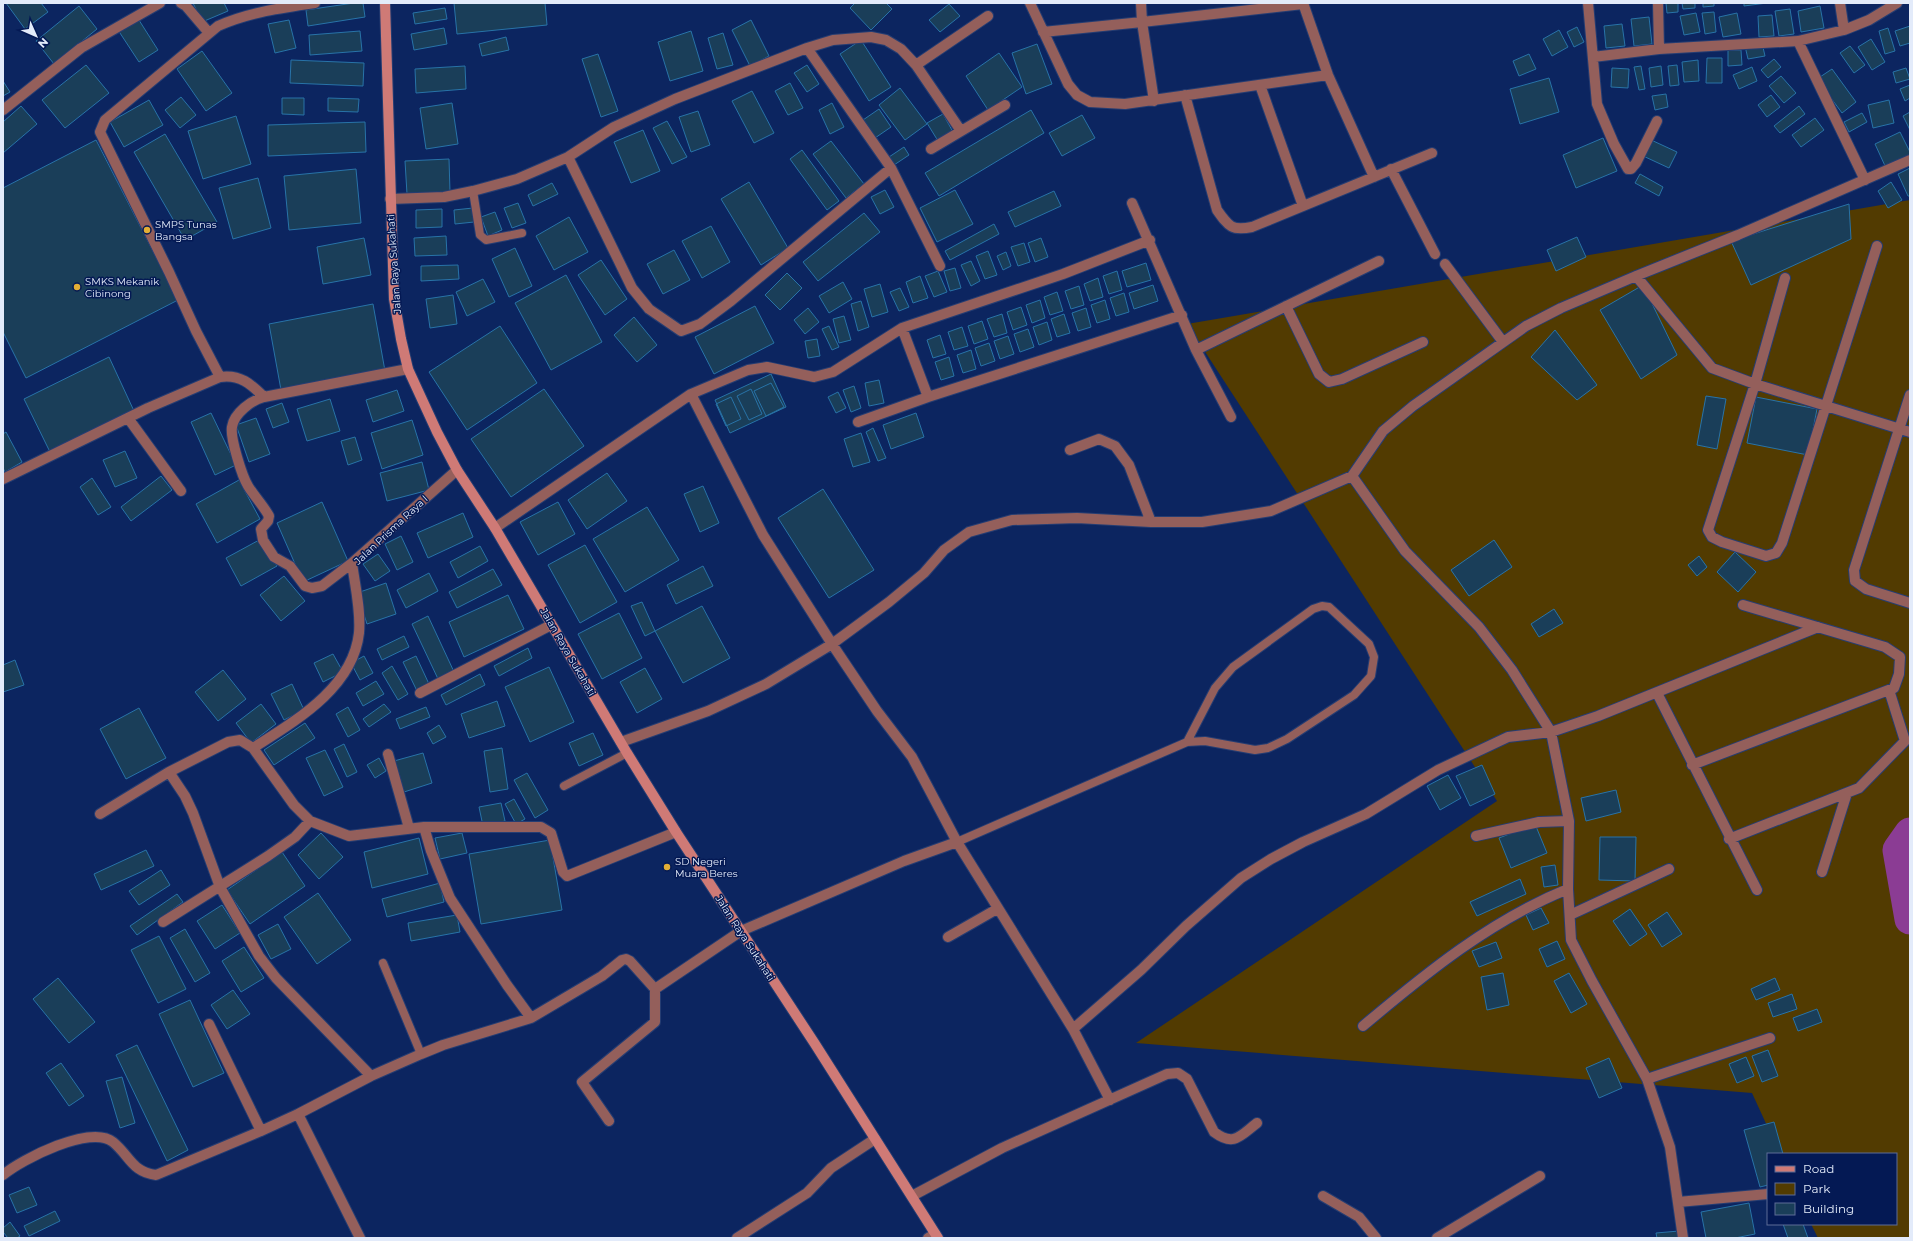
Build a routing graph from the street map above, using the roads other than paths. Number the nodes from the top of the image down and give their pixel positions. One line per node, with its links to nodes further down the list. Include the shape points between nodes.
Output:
1 (160, 3): 27 (street, via 81,48)
2 (181, 3): 16 (street)
3 (315, 3): 16 (street, via 234,19)
4 (384, 3): 39 (main road, Jalan Raya Sukahati)
5 (1030, 3): 15 (street)
6 (1141, 3): 13 (street)
7 (1303, 3): 13 (street); 22 (street)
8 (1588, 3): 20 (street)
9 (1658, 3): 19 (street)
10 (1840, 3): 14 (street)
11 (1897, 3): 14 (street, via 1869,20)
12 (988, 16): 21 (street)
13 (1142, 22): 15 (street); 25 (street)
14 (1844, 30): 17 (street)
15 (1043, 32): 25 (street, via 1068,84 1077,95 1090,102 1124,104)
16 (209, 33): 58 (street, via 105,120 100,132)
17 (1798, 41): 19 (street); 37 (street)
18 (807, 48): 21 (street, via 833,40 871,37 886,40 901,49); 32 (street, via 668,102 614,127); 34 (street)
19 (1659, 49): 20 (street)
20 (1593, 57): 28 (street, via 1597,104 1628,169 1636,163)
21 (916, 64): 29 (street)
22 (1328, 75): 23 (street); 36 (street)
23 (1260, 85): 24 (street); 41 (street)
24 (1185, 95): 25 (street); 41 (street, via 1217,210 1227,224 1237,230 1252,227)
25 (1154, 101)
26 (1005, 105): 29 (street)
27 (3, 110)
28 (1657, 121)
29 (961, 131): 30 (street)
30 (931, 149)
31 (1432, 152): 35 (street)
32 (568, 157): 34 (street, via 632,288 649,309 680,331 700,324 731,301); 38 (street, via 517,179)
33 (1910, 160): 37 (street)
34 (891, 168): 48 (street)
35 (1391, 170): 36 (street); 45 (street)
36 (1374, 177): 41 (street)
37 (1865, 180): 49 (street)
38 (473, 191): 39 (street, via 444,197); 42 (lane, via 480,235 483,238 486,240)
39 (390, 199): 57 (main road, Jalan Raya Sukahati, via 394,299)
40 (1132, 203): 43 (street)
41 (1303, 206)
42 (522, 233)
43 (1150, 240): 52 (street); 53 (street, via 1062,274)
44 (1876, 246): 64 (street)
45 (1435, 254)
46 (1379, 261): 51 (street)
47 (1445, 264): 55 (street)
48 (940, 266)
49 (1636, 276): 55 (street, via 1561,308 1526,326); 59 (street, via 1712,368)
50 (1785, 278): 59 (street)
51 (1286, 306): 54 (street, via 1319,374 1329,382 1342,379); 56 (street)
52 (1182, 315): 56 (street); 63 (street)
53 (902, 328): 60 (street, via 833,372 814,377 767,367 748,370); 63 (street)
54 (1423, 342)
55 (1503, 342): 72 (street, via 1413,406 1384,431)
56 (1196, 350): 65 (street)
57 (408, 368): 62 (street); 71 (main road, Jalan Raya Sukahati)
58 (220, 377): 62 (street, via 241,378); 66 (street)
59 (1754, 384): 64 (street); 64 (street, via 1708,530 1712,537 1722,542 1766,556 1776,553 1782,543)
60 (691, 394): 76 (street); 82 (street, via 763,535)
61 (1910, 395): 68 (street)
62 (264, 397): 77 (street, via 246,406 234,420 232,427 237,460 243,477 269,516 261,529 263,540 274,557 290,566 305,586 312,588 322,586)
63 (928, 397): 67 (street)
64 (1826, 406): 68 (street)
65 (1231, 417)
66 (128, 418): 73 (street); 74 (street)
67 (858, 422)
68 (1899, 429): 69 (street); 78 (street, via 1854,570 1855,581 1866,589)
69 (1910, 432)
70 (1070, 450): 75 (street, via 1099,439 1115,446 1129,465)
71 (457, 470): 76 (main road, Jalan Raya Sukahati); 77 (street, Jalan Prisma Raya I)
72 (1352, 476): 75 (street, via 1271,511 1202,522); 86 (street, via 1405,551 1479,627 1512,670)
73 (3, 479)
74 (181, 491)
75 (1151, 522): 82 (street, via 1077,518 1012,520 969,532 944,550 924,573 889,602)
76 (495, 528): 80 (main road, Jalan Raya Sukahati)
77 (352, 563): 89 (street, Jalan Prisma Raya I, via 358,633 352,659 329,692 311,708)
78 (1910, 603)
79 (1743, 605): 81 (street)
80 (551, 625): 84 (street); 87 (main road, Jalan Raya Sukahati)
81 (1818, 627): 83 (street, via 1885,647 1897,654 1900,661 1899,674 1894,688); 85 (street)
82 (832, 644): 87 (street, via 766,684 708,712); 104 (street, via 912,757)
83 (1889, 690): 92 (street); 95 (street, via 1905,741 1859,788)
84 (420, 693)
85 (1657, 693): 86 (street); 92 (street)
86 (1552, 732): 98 (street); 120 (street, via 1508,737 1438,770 1366,814 1271,859 1241,878)
87 (621, 742): 90 (main road, Jalan Raya Sukahati)
88 (1187, 742): 88 (lane, via 1215,688 1232,667 1312,609 1329,607 1370,644 1374,657 1371,676 1354,695 1287,739 1268,748 1255,750 1206,741); 104 (lane)
89 (253, 748): 93 (street, via 240,740 228,742); 97 (street, via 294,805)
90 (627, 753): 94 (lane); 101 (main road, Jalan Raya Sukahati)
91 (388, 754): 100 (street)
92 (1692, 765): 103 (street)
93 (169, 772): 96 (street); 107 (street, via 193,813)
94 (564, 786)
95 (1847, 793): 103 (street); 106 (street)
96 (100, 814)
97 (310, 821): 100 (street, via 349,836); 107 (street, via 295,837)
98 (1569, 821): 102 (street, via 1539,822); 108 (street)
99 (424, 827): 100 (street); 101 (street, via 544,828 551,833 562,872 569,876); 117 (street, via 450,898)
100 (409, 828)
101 (676, 832): 113 (main road, Jalan Raya Sukahati)
102 (1476, 836)
103 (1729, 839): 109 (street)
104 (957, 842): 110 (street); 113 (street, via 904,860)
105 (1669, 869): 111 (street)
106 (1822, 872)
107 (220, 887): 112 (street); 123 (street, via 258,956)
108 (1568, 889): 111 (street); 119 (street, via 1493,927 1424,974)
109 (1757, 890)
110 (997, 909): 114 (street); 120 (street)
111 (1570, 915): 124 (street, via 1572,940 1592,982)
112 (163, 922)
113 (741, 931): 116 (street); 130 (main road, Jalan Raya Sukahati)
114 (948, 938)
115 (383, 963): 122 (lane)
116 (655, 989): 117 (street, via 626,959); 127 (street, via 655,1022 582,1082)
117 (531, 1018): 122 (street)
118 (209, 1024): 129 (street)
119 (1363, 1026)
120 (1073, 1029): 125 (street)
121 (1770, 1038): 124 (street)
122 (420, 1054): 123 (street)
123 (371, 1076): 126 (street)
124 (1647, 1079): 136 (street, via 1670,1147)
125 (1110, 1100): 128 (street, via 1167,1074 1178,1073 1187,1080 1214,1132 1221,1137 1237,1139); 134 (street, via 1002,1148)
126 (298, 1114): 129 (street); 138 (street)
127 (609, 1121)
128 (1256, 1123)
129 (261, 1131): 131 (street, via 156,1175 146,1174 134,1166 113,1142 88,1136 55,1146)
130 (875, 1139): 134 (main road, Jalan Raya Sukahati); 139 (street, via 831,1168 807,1193)
131 (3, 1175)
132 (1540, 1176): 141 (street)
133 (1767, 1194): 136 (street)
134 (912, 1196): 137 (main road, Jalan Raya Sukahati)
135 (1323, 1196): 140 (street, via 1359,1217)
136 (1678, 1202): 142 (street)
137 (934, 1237)
138 (360, 1238)
139 (737, 1238)
140 (1376, 1238)
141 (1437, 1238)
142 (1683, 1238)

